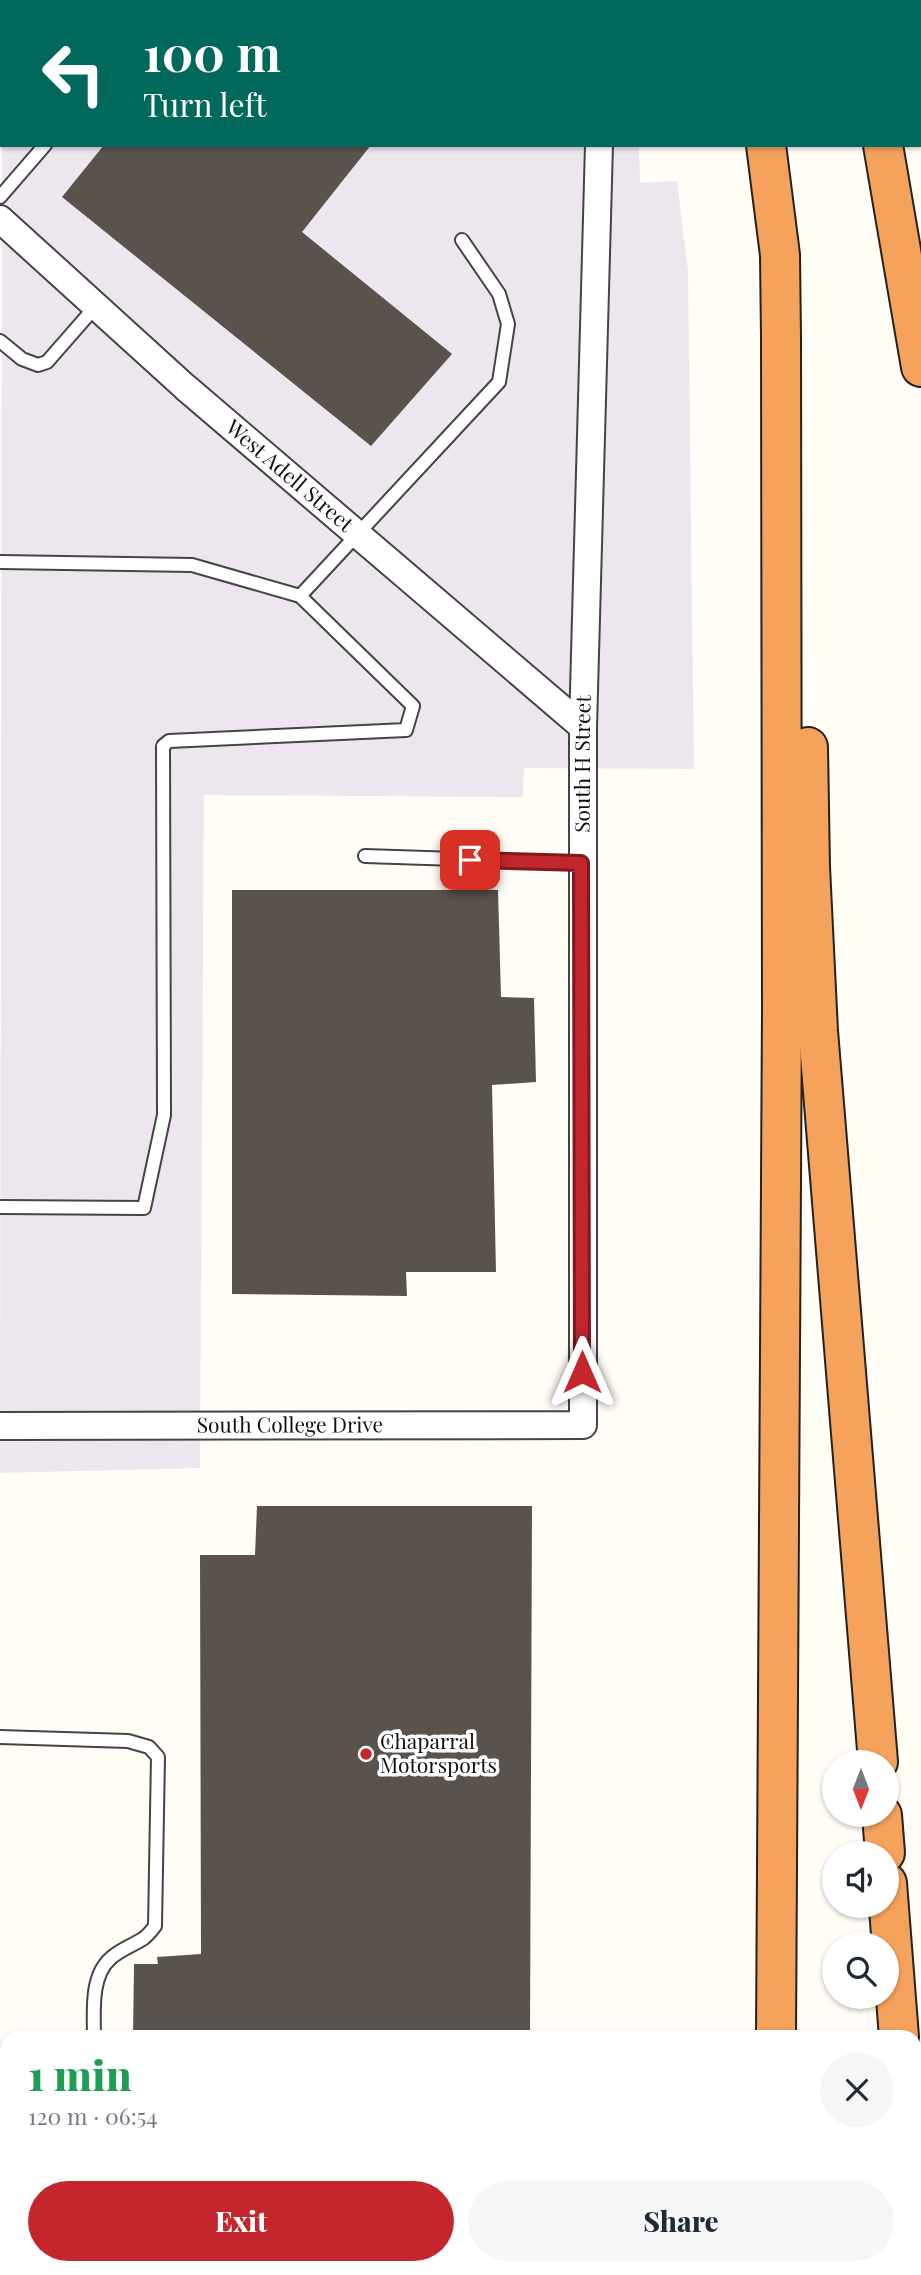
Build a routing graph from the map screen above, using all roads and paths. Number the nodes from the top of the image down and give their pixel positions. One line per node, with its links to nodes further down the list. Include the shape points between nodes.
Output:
1 (43, 147): 5 (lane)
2 (599, 147): 15 (street, South H Street)
3 (766, 147): 9 (highway, via 780,255)
4 (883, 147): 11 (highway)
5 (0, 197)
6 (0, 219): 8 (street, West Adell Street)
7 (462, 240): 12 (lane, via 499,295 508,324 499,382)
8 (96, 306): 10 (lane, via 47,362 38,365 22,359); 12 (street, West Adell Street)
9 (781, 338): 22 (highway, via 804,425 810,867 818,1031); 25 (highway)
10 (0, 341)
11 (921, 367)
12 (357, 533): 14 (lane); 15 (street, West Adell Street)
13 (0, 562): 14 (lane, via 192,565)
14 (300, 596): 18 (lane, via 413,706 407,730 169,741 163,746 164,1115 144,1208)
15 (583, 727): 17 (street, South H Street)
16 (365, 856): 17 (lane)
17 (581, 863): 19 (street, South H Street)
18 (0, 1207)
19 (583, 1425): 20 (street, South College Drive)
20 (0, 1426)
21 (0, 1737): 24 (lane, via 128,1741 149,1747 158,1757 155,1926 145,1938 110,1958 99,1975)
22 (877, 1750)
23 (890, 1918): 26 (highway)
24 (94, 2030)
25 (776, 2030)
26 (898, 2030)

